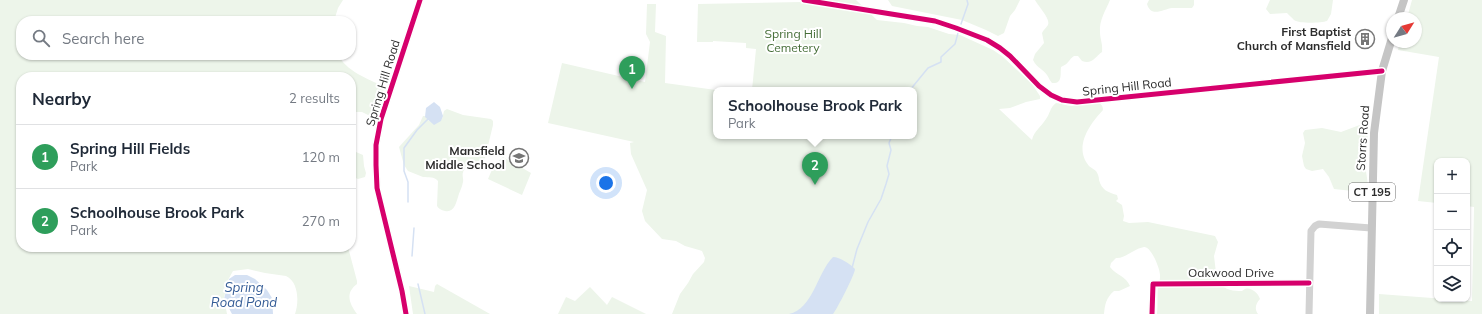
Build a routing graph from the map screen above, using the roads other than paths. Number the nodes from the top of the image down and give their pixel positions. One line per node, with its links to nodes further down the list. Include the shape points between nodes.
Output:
1 (420, 0): 9 (street, Spring Hill Road, via 380,119 376,145 378,188)
2 (804, 0): 6 (street, Spring Hill Road, via 935,21 956,28 1000,48 1051,95 1077,102)
3 (1404, 0): 4 (main road)
4 (1400, 12)
5 (1389, 48): 6 (main road, Storrs Road / CT 195)
6 (1382, 71): 7 (main road, Storrs Road / CT 195, via 1374,133)
7 (1372, 228): 8 (street, via 1319,224 1315,226 1311,231); 12 (main road, Storrs Road / CT 195)
8 (1309, 283): 10 (street, Oakwood Drive, via 1153,284); 11 (street)
9 (406, 314)
10 (1152, 314)
11 (1309, 314)
12 (1370, 314)

